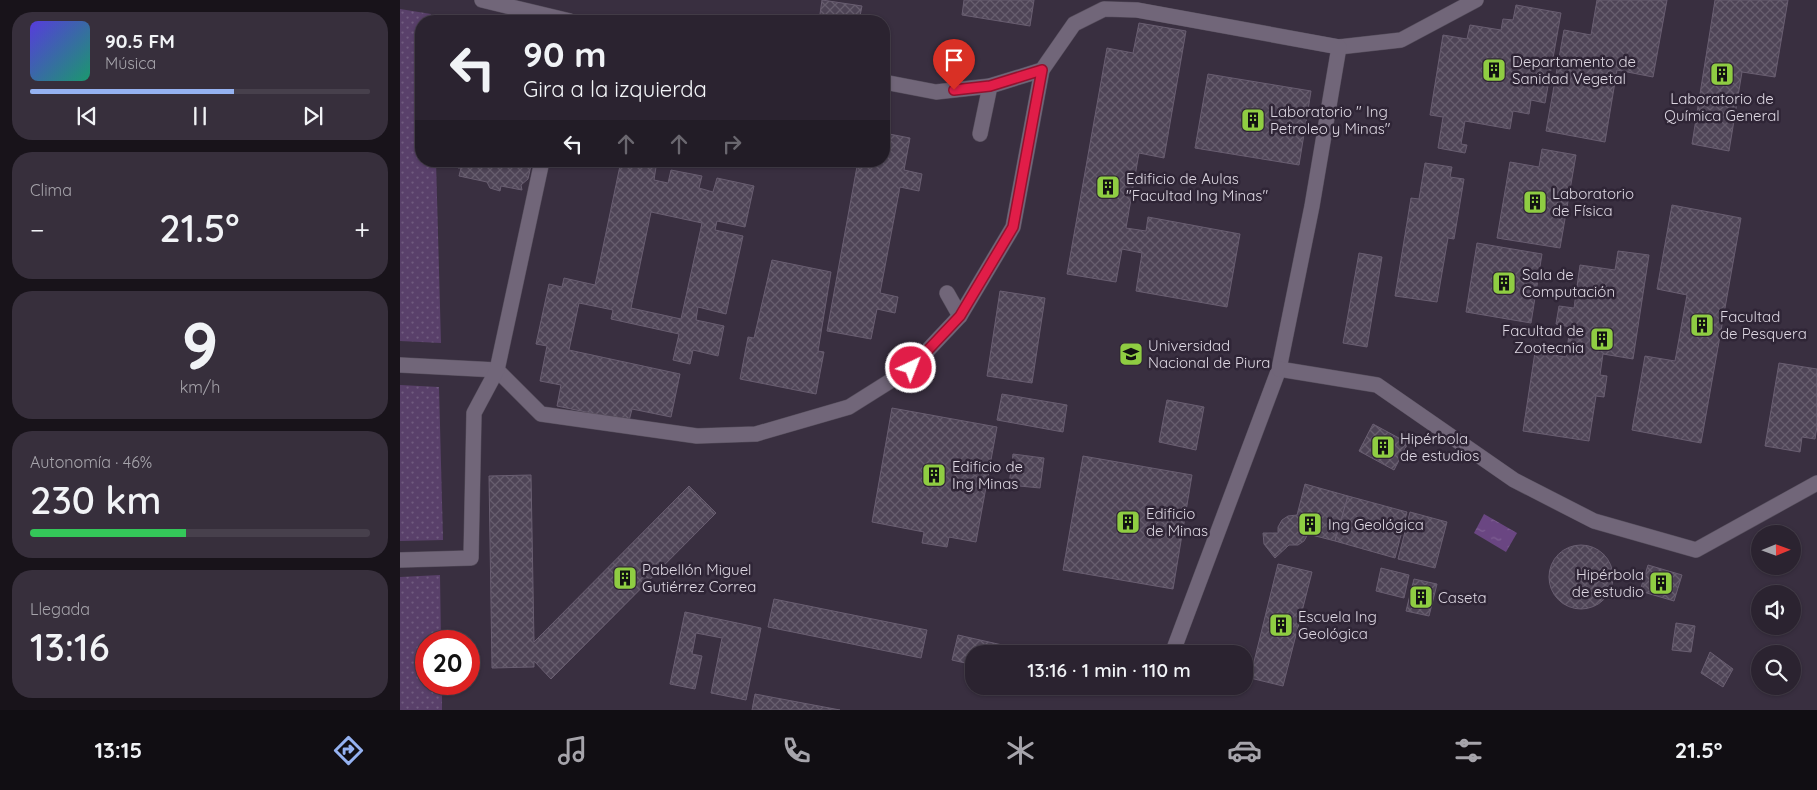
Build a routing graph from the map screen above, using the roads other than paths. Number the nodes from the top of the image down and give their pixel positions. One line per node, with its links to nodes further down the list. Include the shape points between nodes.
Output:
1 (1476, 0): 4 (lane, via 1401,40)
2 (487, 1): 3 (lane)
3 (545, 15)
4 (1339, 48): 5 (lane, via 1137,10 1104,9 1074,24); 13 (lane)
5 (1042, 70): 7 (lane); 11 (lane, via 1013,227)
6 (890, 83): 7 (lane, via 936,92)
7 (990, 86): 8 (lane)
8 (980, 134)
9 (541, 167): 14 (lane)
10 (947, 293): 11 (lane)
11 (960, 316): 14 (lane, via 911,368 849,407 756,434 697,436 541,414)
12 (400, 365): 14 (lane)
13 (1279, 369): 15 (lane, via 1376,385 1514,480 1594,521 1696,550); 17 (lane)
14 (497, 370): 16 (lane, via 474,413 471,558)
15 (1817, 483)
16 (400, 560)
17 (1175, 645)

